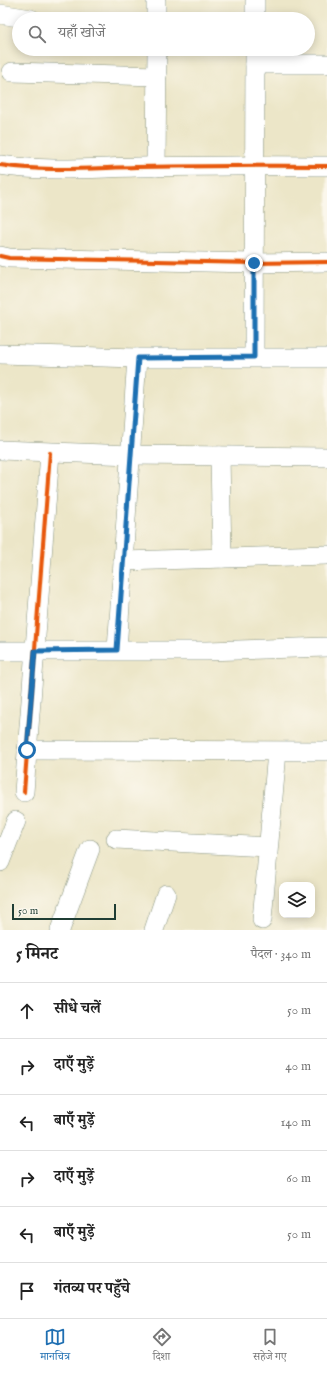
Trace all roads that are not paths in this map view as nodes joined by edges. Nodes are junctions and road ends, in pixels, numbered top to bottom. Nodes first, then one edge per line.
1 (156, 0) edge
2 (255, 0) edge
3 (156, 12) edge
4 (255, 12) edge
5 (0, 14) edge
6 (12, 16) edge
7 (157, 56) edge
8 (255, 56) edge
9 (327, 64) edge
10 (12, 72) dead end
11 (157, 76) junction
12 (0, 165) edge
13 (255, 165) junction
14 (327, 166) edge
15 (156, 167) junction
16 (0, 256) edge
17 (327, 262) edge
18 (254, 263) junction
19 (0, 354) edge
20 (254, 357) junction
21 (138, 358) junction
22 (327, 358) edge
23 (0, 450) edge
24 (50, 453) junction
25 (131, 455) junction
26 (220, 456) junction
27 (327, 458) edge
28 (327, 555) edge
29 (222, 558) junction
30 (124, 561) junction
31 (327, 647) edge
32 (117, 650) junction
33 (0, 651) edge
34 (35, 651) junction
35 (27, 750) junction
36 (327, 751) edge
37 (277, 752) junction
38 (24, 792) dead end
39 (16, 822) dead end
40 (116, 839) dead end
41 (268, 848) junction
42 (90, 849) dead end
43 (0, 862) edge
44 (166, 894) dead end
45 (262, 920) dead end
46 (60, 930) edge
47 (154, 930) edge

1 - 3 street
2 - 4 street
5 - 6 street
7 - 11 street
8 - 9 street
8 - 13 street
10 - 11 street
11 - 15 street
12 - 15 street
13 - 14 street
13 - 15 street
13 - 18 street
16 - 18 street
17 - 18 street
18 - 20 street
19 - 21 street
20 - 21 street
20 - 22 street
21 - 25 street
23 - 24 street
24 - 25 street
24 - 34 street
25 - 26 street
25 - 30 street
26 - 27 street
26 - 29 street
28 - 29 street
29 - 30 street
30 - 32 street
31 - 32 street
32 - 34 street
33 - 34 street
34 - 35 street
35 - 37 street
35 - 38 street
36 - 37 street
37 - 41 street
39 - 43 street
40 - 41 street
41 - 45 street
42 - 46 street
44 - 47 street

